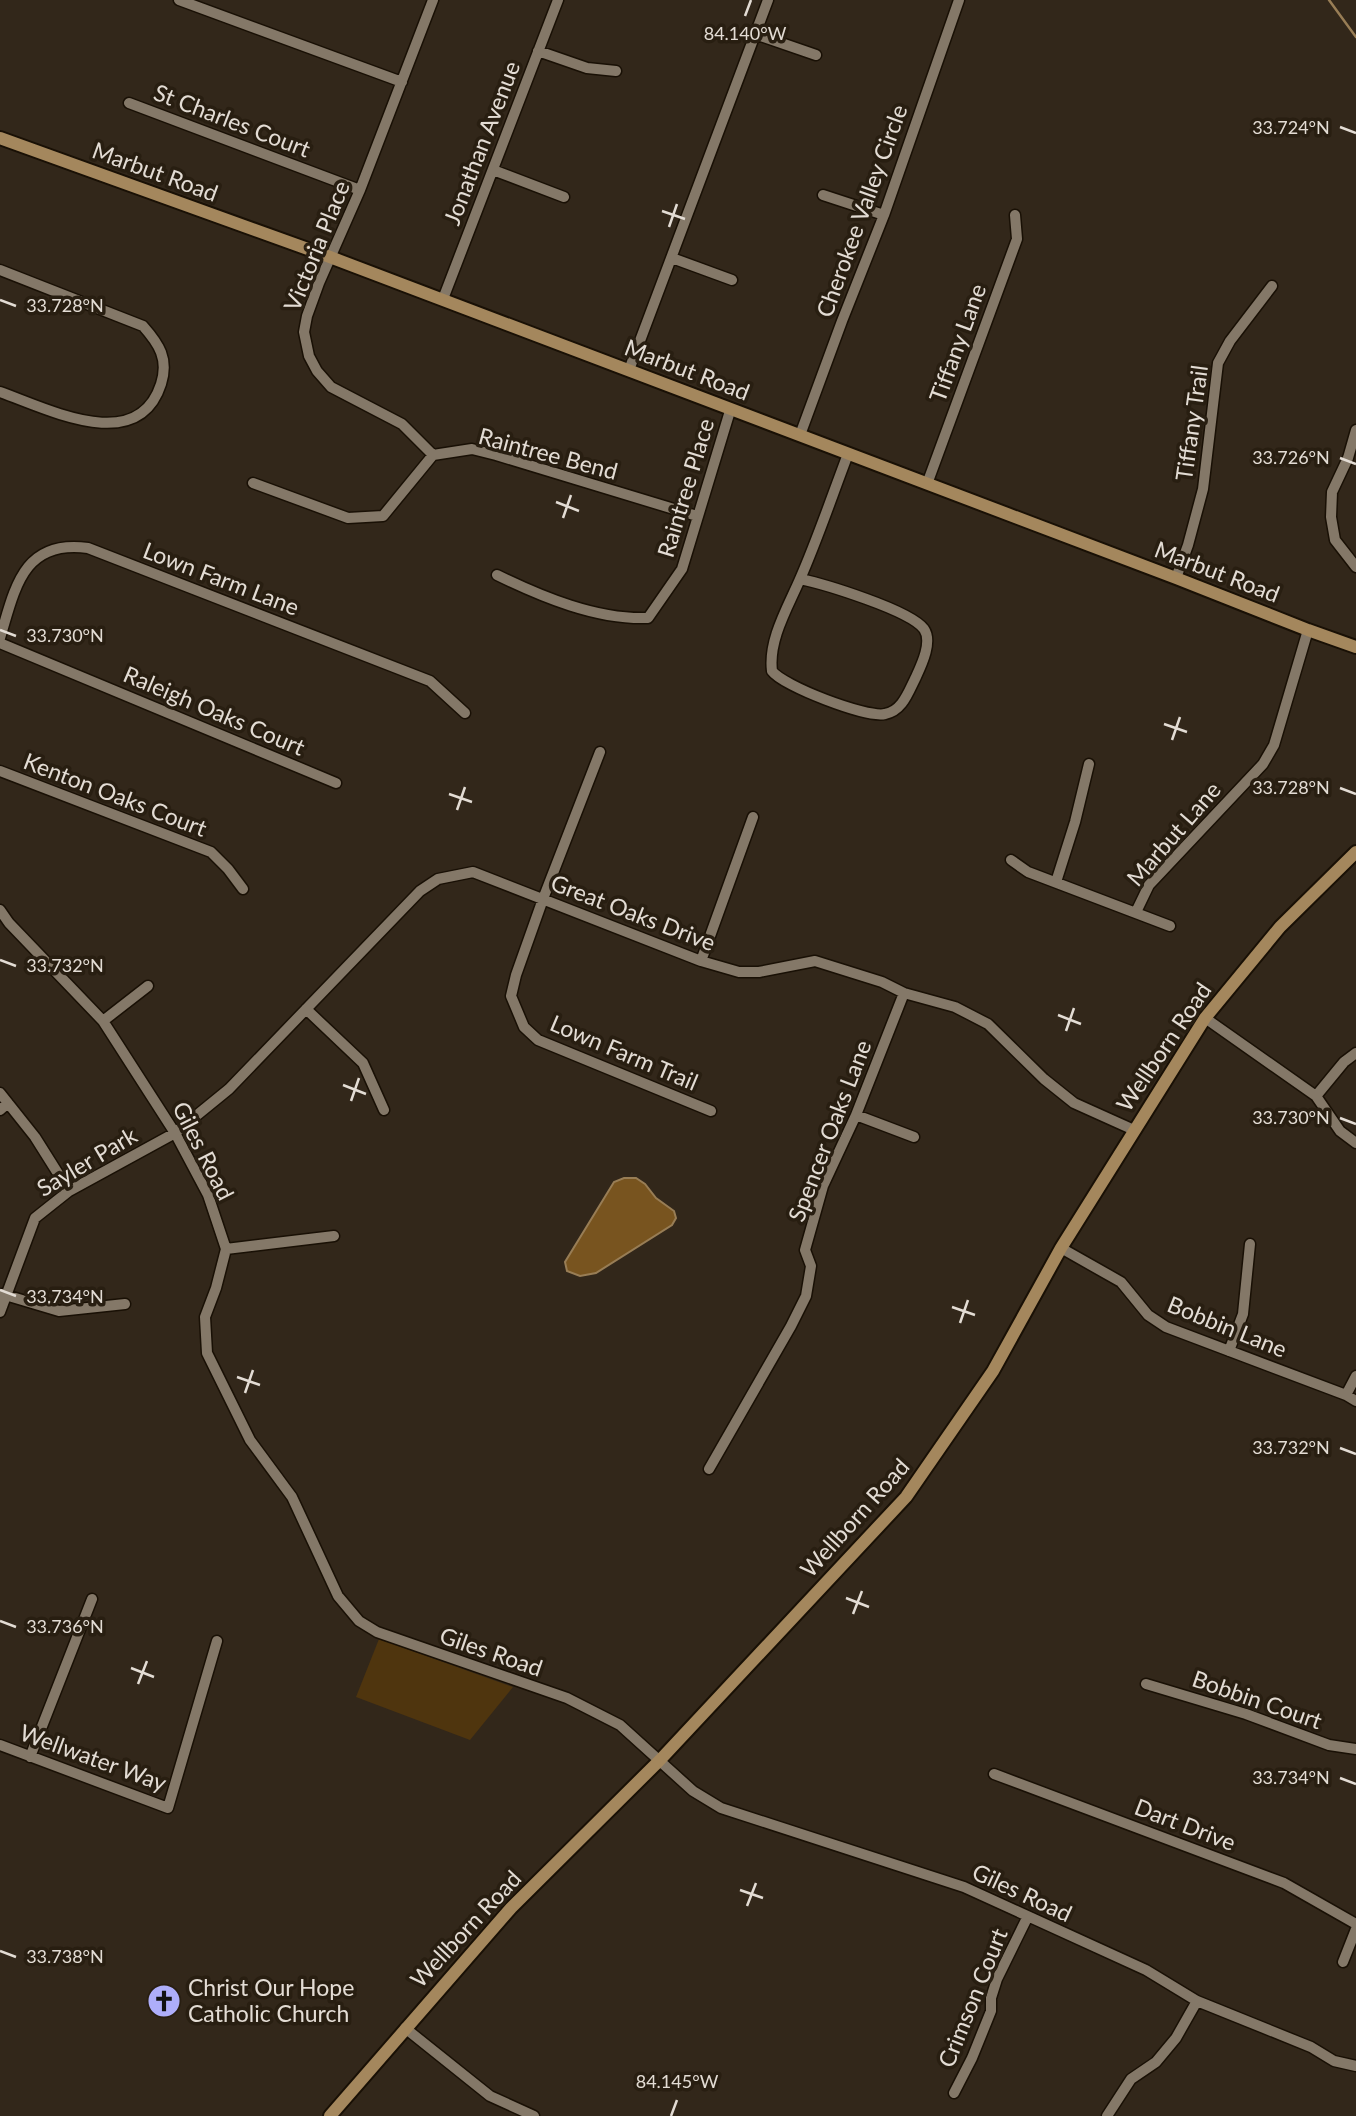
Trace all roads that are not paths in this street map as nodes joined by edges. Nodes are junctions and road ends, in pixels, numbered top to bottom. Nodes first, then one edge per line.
1 (179, 0) edge
2 (433, 0) edge
3 (558, 0) edge
4 (768, 0) edge
5 (960, 0) edge
6 (755, 34) junction
7 (538, 51) junction
8 (816, 55) dead end
9 (616, 71) dead end
10 (402, 82) junction
11 (129, 103) dead end
12 (0, 138) edge
13 (493, 170) junction
14 (360, 190) junction
15 (823, 195) dead end
16 (564, 197) dead end
17 (884, 215) junction
18 (1015, 215) dead end
19 (330, 257) junction
20 (672, 258) junction
21 (0, 270) edge
22 (732, 279) dead end
23 (1272, 286) dead end
24 (443, 299) junction
25 (629, 370) junction
26 (0, 392) edge
27 (730, 411) junction
28 (1356, 430) edge
29 (800, 435) junction
30 (848, 454) junction
31 (433, 455) junction
32 (1352, 460) edge
33 (253, 483) dead end
34 (927, 484) junction
35 (696, 516) junction
36 (1356, 567) edge
37 (497, 575) dead end
38 (1176, 578) junction
39 (800, 579) junction
40 (1308, 630) junction
41 (0, 640) edge
42 (1356, 647) edge
43 (465, 713) dead end
44 (600, 752) dead end
45 (1089, 764) dead end
46 (0, 771) edge
47 (336, 783) dead end
48 (753, 817) dead end
49 (1356, 852) edge
50 (1011, 860) dead end
51 (1056, 882) junction
52 (243, 889) dead end
53 (543, 899) junction
54 (0, 910) edge
55 (1136, 912) junction
56 (1170, 926) dead end
57 (701, 961) junction
58 (148, 985) dead end
59 (904, 993) junction
60 (306, 1009) junction
61 (1205, 1018) junction
62 (103, 1021) junction
63 (1356, 1053) edge
64 (0, 1093) edge
65 (1315, 1096) junction
66 (4, 1107) edge
67 (384, 1110) dead end
68 (711, 1111) dead end
69 (856, 1115) junction
70 (1134, 1130) junction
71 (176, 1133) junction
72 (914, 1137) dead end
73 (1356, 1143) edge
74 (69, 1191) junction
75 (334, 1236) dead end
76 (1250, 1244) dead end
77 (1061, 1248) junction
78 (226, 1249) junction
79 (3, 1295) edge
80 (125, 1304) dead end
81 (0, 1312) edge
82 (1229, 1351) junction
83 (1356, 1377) edge
84 (1346, 1395) junction
85 (1356, 1401) edge
86 (709, 1469) dead end
87 (92, 1599) dead end
88 (217, 1641) dead end
89 (1146, 1684) dead end
90 (0, 1745) edge
91 (1356, 1749) edge
92 (30, 1756) junction
93 (660, 1760) junction
94 (994, 1774) dead end
95 (1027, 1918) junction
96 (1356, 1926) edge
97 (1343, 1962) dead end
98 (1197, 2001) junction
99 (405, 2028) junction
100 (1356, 2066) edge
101 (954, 2092) dead end
102 (330, 2116) edge
103 (534, 2116) edge
104 (1107, 2116) edge

1 - 10 street
2 - 10 street, Victoria Place
3 - 7 street, Jonathan Avenue
4 - 6 street
5 - 17 street, Cherokee Valley Circle
6 - 8 street
6 - 20 street
7 - 9 street
7 - 13 street, Jonathan Avenue
10 - 14 street, Victoria Place
11 - 14 street, St Charles Court
12 - 19 street, Marbut Road
13 - 16 street
13 - 24 street, Jonathan Avenue
14 - 19 street, Victoria Place
15 - 17 street
17 - 29 street, Cherokee Valley Circle
18 - 34 street, Tiffany Lane
19 - 24 street, Marbut Road
19 - 31 street, Victoria Place
20 - 22 street
20 - 25 street
21 - 26 street
23 - 38 street, Tiffany Trail
24 - 25 street, Marbut Road
25 - 27 street, Marbut Road
27 - 29 street, Marbut Road
27 - 35 street, Raintree Place
28 - 32 street
29 - 30 street, Marbut Road
30 - 34 street, Marbut Road
30 - 39 street
31 - 33 street
31 - 35 street, Raintree Bend
32 - 36 street
34 - 38 street, Marbut Road
35 - 37 street, Raintree Place
38 - 40 street, Marbut Road
39 - 39 street
40 - 42 street, Marbut Road
40 - 55 street, Marbut Lane
41 - 43 street, Lown Farm Lane
41 - 47 street, Raleigh Oaks Court
44 - 53 street, Lown Farm Trail
45 - 51 street
46 - 52 street, Kenton Oaks Court
48 - 57 street
49 - 61 street, Wellborn Road
50 - 51 street
51 - 55 street
53 - 57 street, Great Oaks Drive
53 - 60 street, Great Oaks Drive
53 - 68 street, Lown Farm Trail
54 - 62 street, Giles Road
55 - 56 street
57 - 59 street, Great Oaks Drive
58 - 62 street
59 - 69 street, Spencer Oaks Lane
59 - 70 street, Great Oaks Drive
60 - 67 street
60 - 71 street, Great Oaks Drive
61 - 65 street
61 - 70 street, Wellborn Road
62 - 71 street, Giles Road
63 - 65 street
64 - 66 street
65 - 73 street
66 - 74 street
69 - 72 street
69 - 86 street, Spencer Oaks Lane
70 - 77 street, Wellborn Road
71 - 74 street, Sayler Park
71 - 78 street, Giles Road
74 - 79 street, Sayler Park
75 - 78 street
76 - 82 street
77 - 82 street, Bobbin Lane
77 - 93 street, Wellborn Road
78 - 93 street, Giles Road
79 - 80 street
79 - 81 street, Sayler Park
82 - 84 street, Bobbin Lane
83 - 84 street
84 - 85 street, Bobbin Lane
87 - 92 street
88 - 92 street, Wellwater Way
89 - 91 street, Bobbin Court
90 - 92 street, Wellwater Way
93 - 95 street, Giles Road
93 - 99 street, Wellborn Road
94 - 96 street, Dart Drive
95 - 98 street, Giles Road
95 - 101 street, Crimson Court
96 - 97 street
98 - 100 street, Giles Road
98 - 104 street
99 - 102 street, Wellborn Road
99 - 103 street

